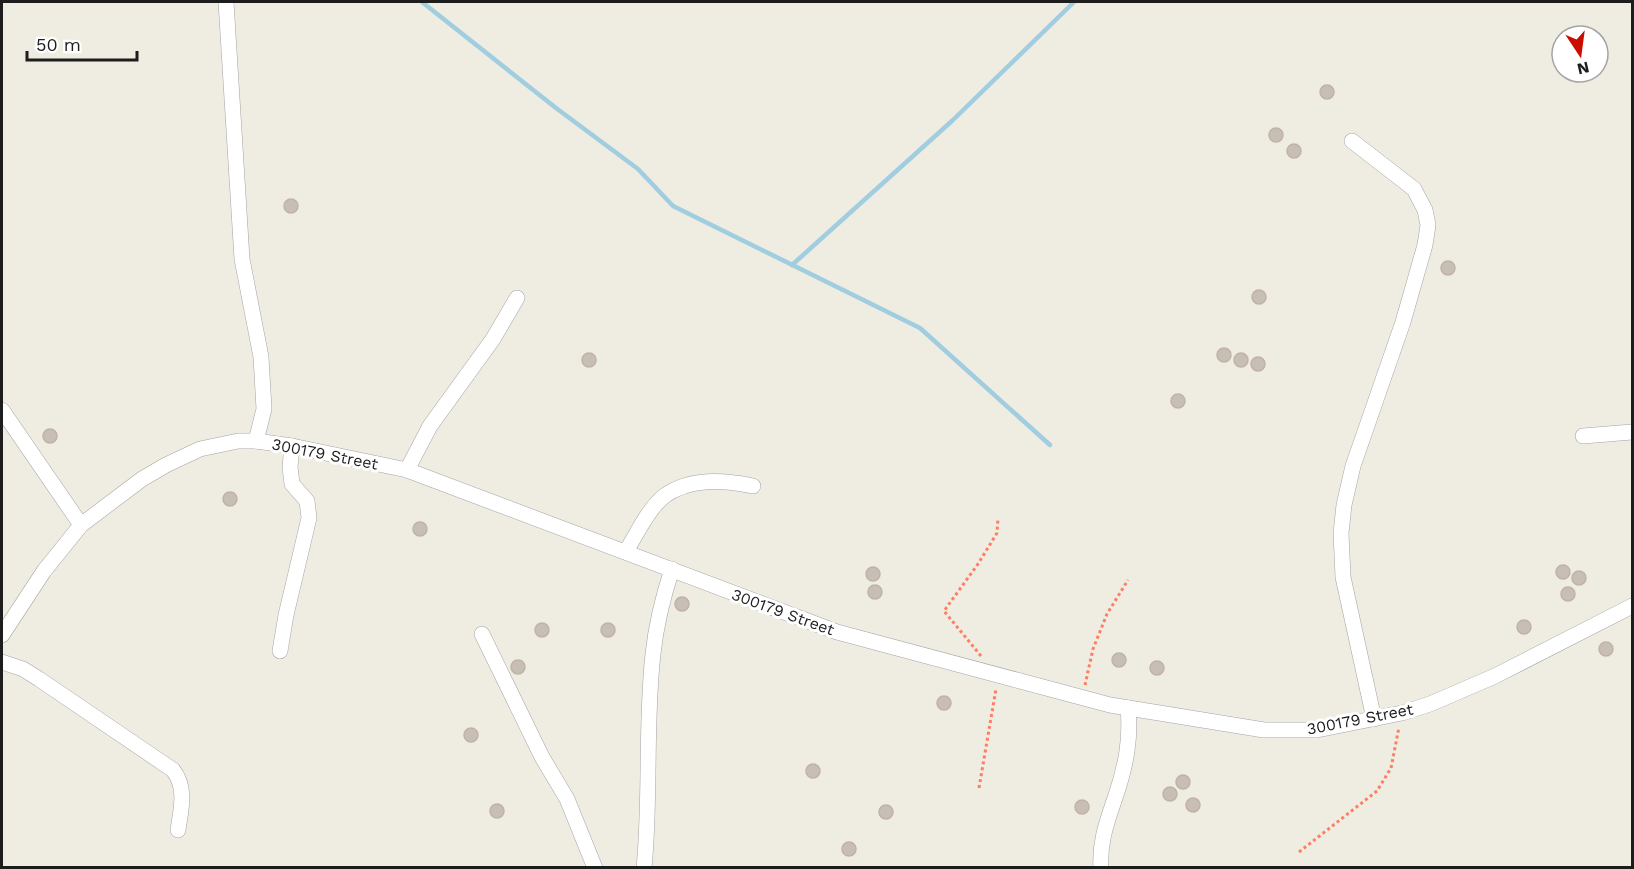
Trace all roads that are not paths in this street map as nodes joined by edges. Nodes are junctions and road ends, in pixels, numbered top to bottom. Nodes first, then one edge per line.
1 (226, 2) edge
2 (1352, 141) dead end
3 (517, 298) dead end
4 (2, 410) edge
5 (1632, 432) edge
6 (1583, 436) dead end
7 (256, 441) junction
8 (292, 446) junction
9 (407, 470) junction
10 (753, 486) dead end
11 (81, 525) junction
12 (626, 551) junction
13 (672, 569) junction
14 (1632, 606) edge
15 (482, 634) dead end
16 (2, 635) edge
17 (280, 651) dead end
18 (2, 662) edge
19 (1128, 708) junction
20 (1374, 719) junction
21 (178, 830) dead end
22 (595, 867) edge
23 (644, 867) edge
24 (1101, 867) edge

1 - 7 street
2 - 20 street
3 - 9 street
4 - 11 street
5 - 6 street
7 - 8 street, 300179 Street
7 - 11 street, 300179 Street
8 - 9 street, 300179 Street
8 - 17 street
9 - 12 street, 300179 Street
10 - 12 street
11 - 16 street, 300179 Street
12 - 13 street, 300179 Street
13 - 19 street, 300179 Street
13 - 23 street
14 - 20 street, 300179 Street
15 - 22 street
18 - 21 street
19 - 20 street, 300179 Street
19 - 24 street

